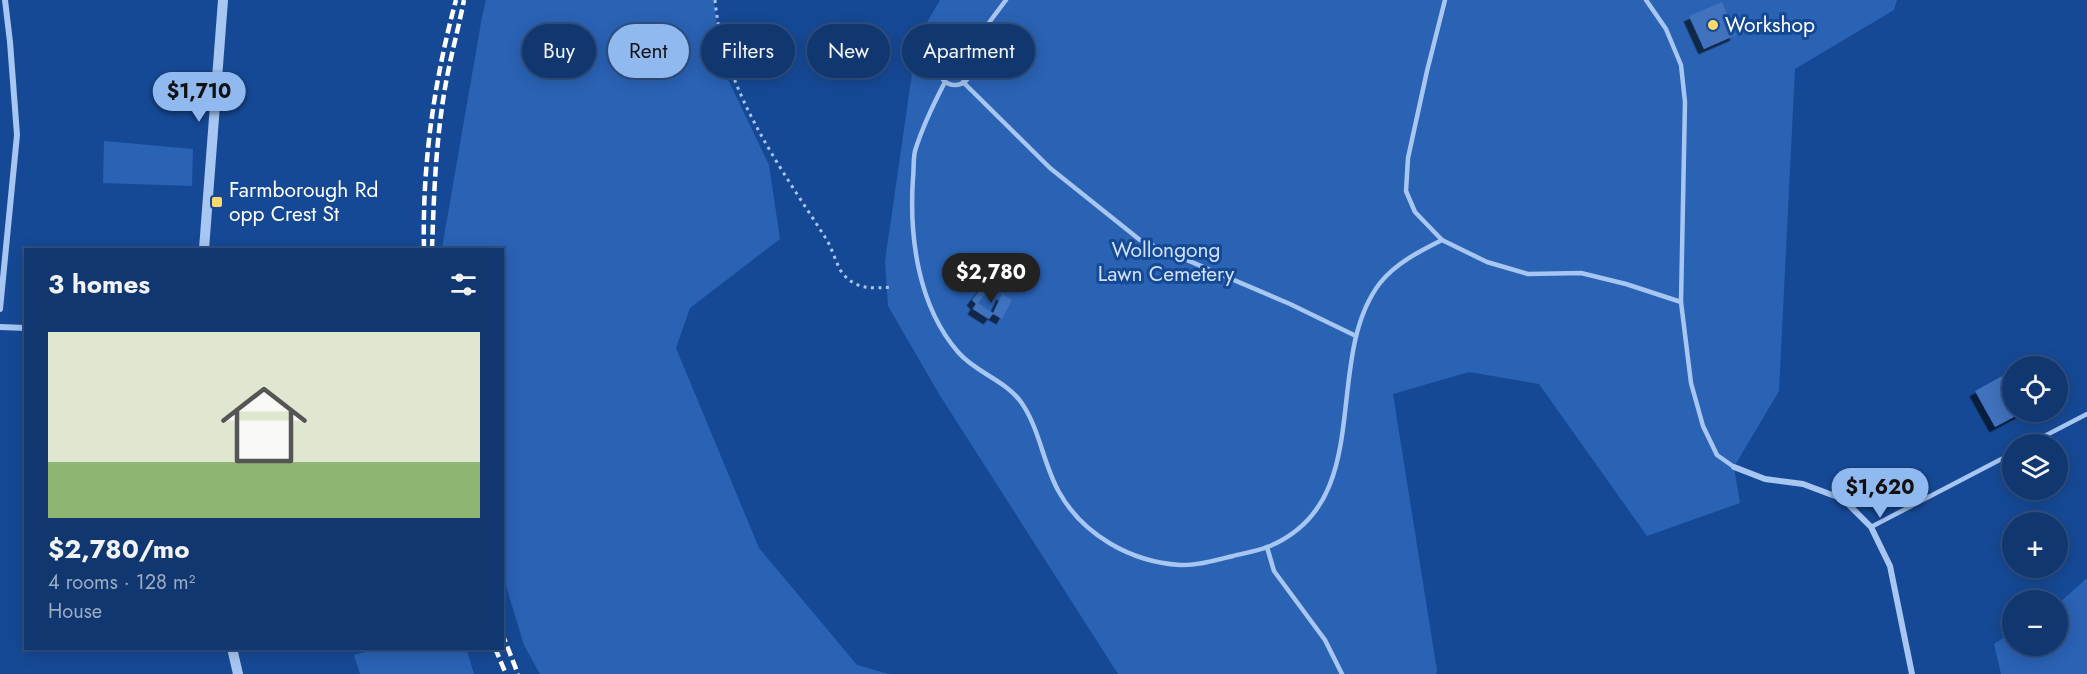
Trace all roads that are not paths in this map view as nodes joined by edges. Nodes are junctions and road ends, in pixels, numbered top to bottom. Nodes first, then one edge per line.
1 (4, 0) edge
2 (223, 0) edge
3 (1006, 0) edge
4 (1445, 0) edge
5 (1646, 0) edge
6 (988, 24) edge
7 (943, 78) edge
8 (967, 78) edge
9 (945, 82) junction
10 (963, 82) junction
11 (1442, 240) junction
12 (204, 248) edge
13 (1681, 303) junction
14 (0, 309) edge
15 (0, 327) edge
16 (24, 328) edge
17 (1356, 336) junction
18 (2087, 414) edge
19 (2048, 434) edge
20 (2002, 459) edge
21 (1734, 467) joint
22 (1871, 527) junction
23 (1268, 547) junction
24 (232, 650) edge
25 (238, 674) edge
26 (1342, 674) edge
27 (1912, 674) edge

1 - 14 street
2 - 12 street
3 - 6 lane
4 - 11 lane
5 - 13 lane
7 - 9 lane
8 - 10 lane
9 - 10 lane
9 - 23 lane
10 - 17 lane
11 - 13 lane
11 - 17 lane
13 - 21 lane
15 - 16 street
17 - 23 lane
18 - 19 lane
20 - 22 lane
21 - 22 street
22 - 27 street
23 - 26 lane
24 - 25 street

